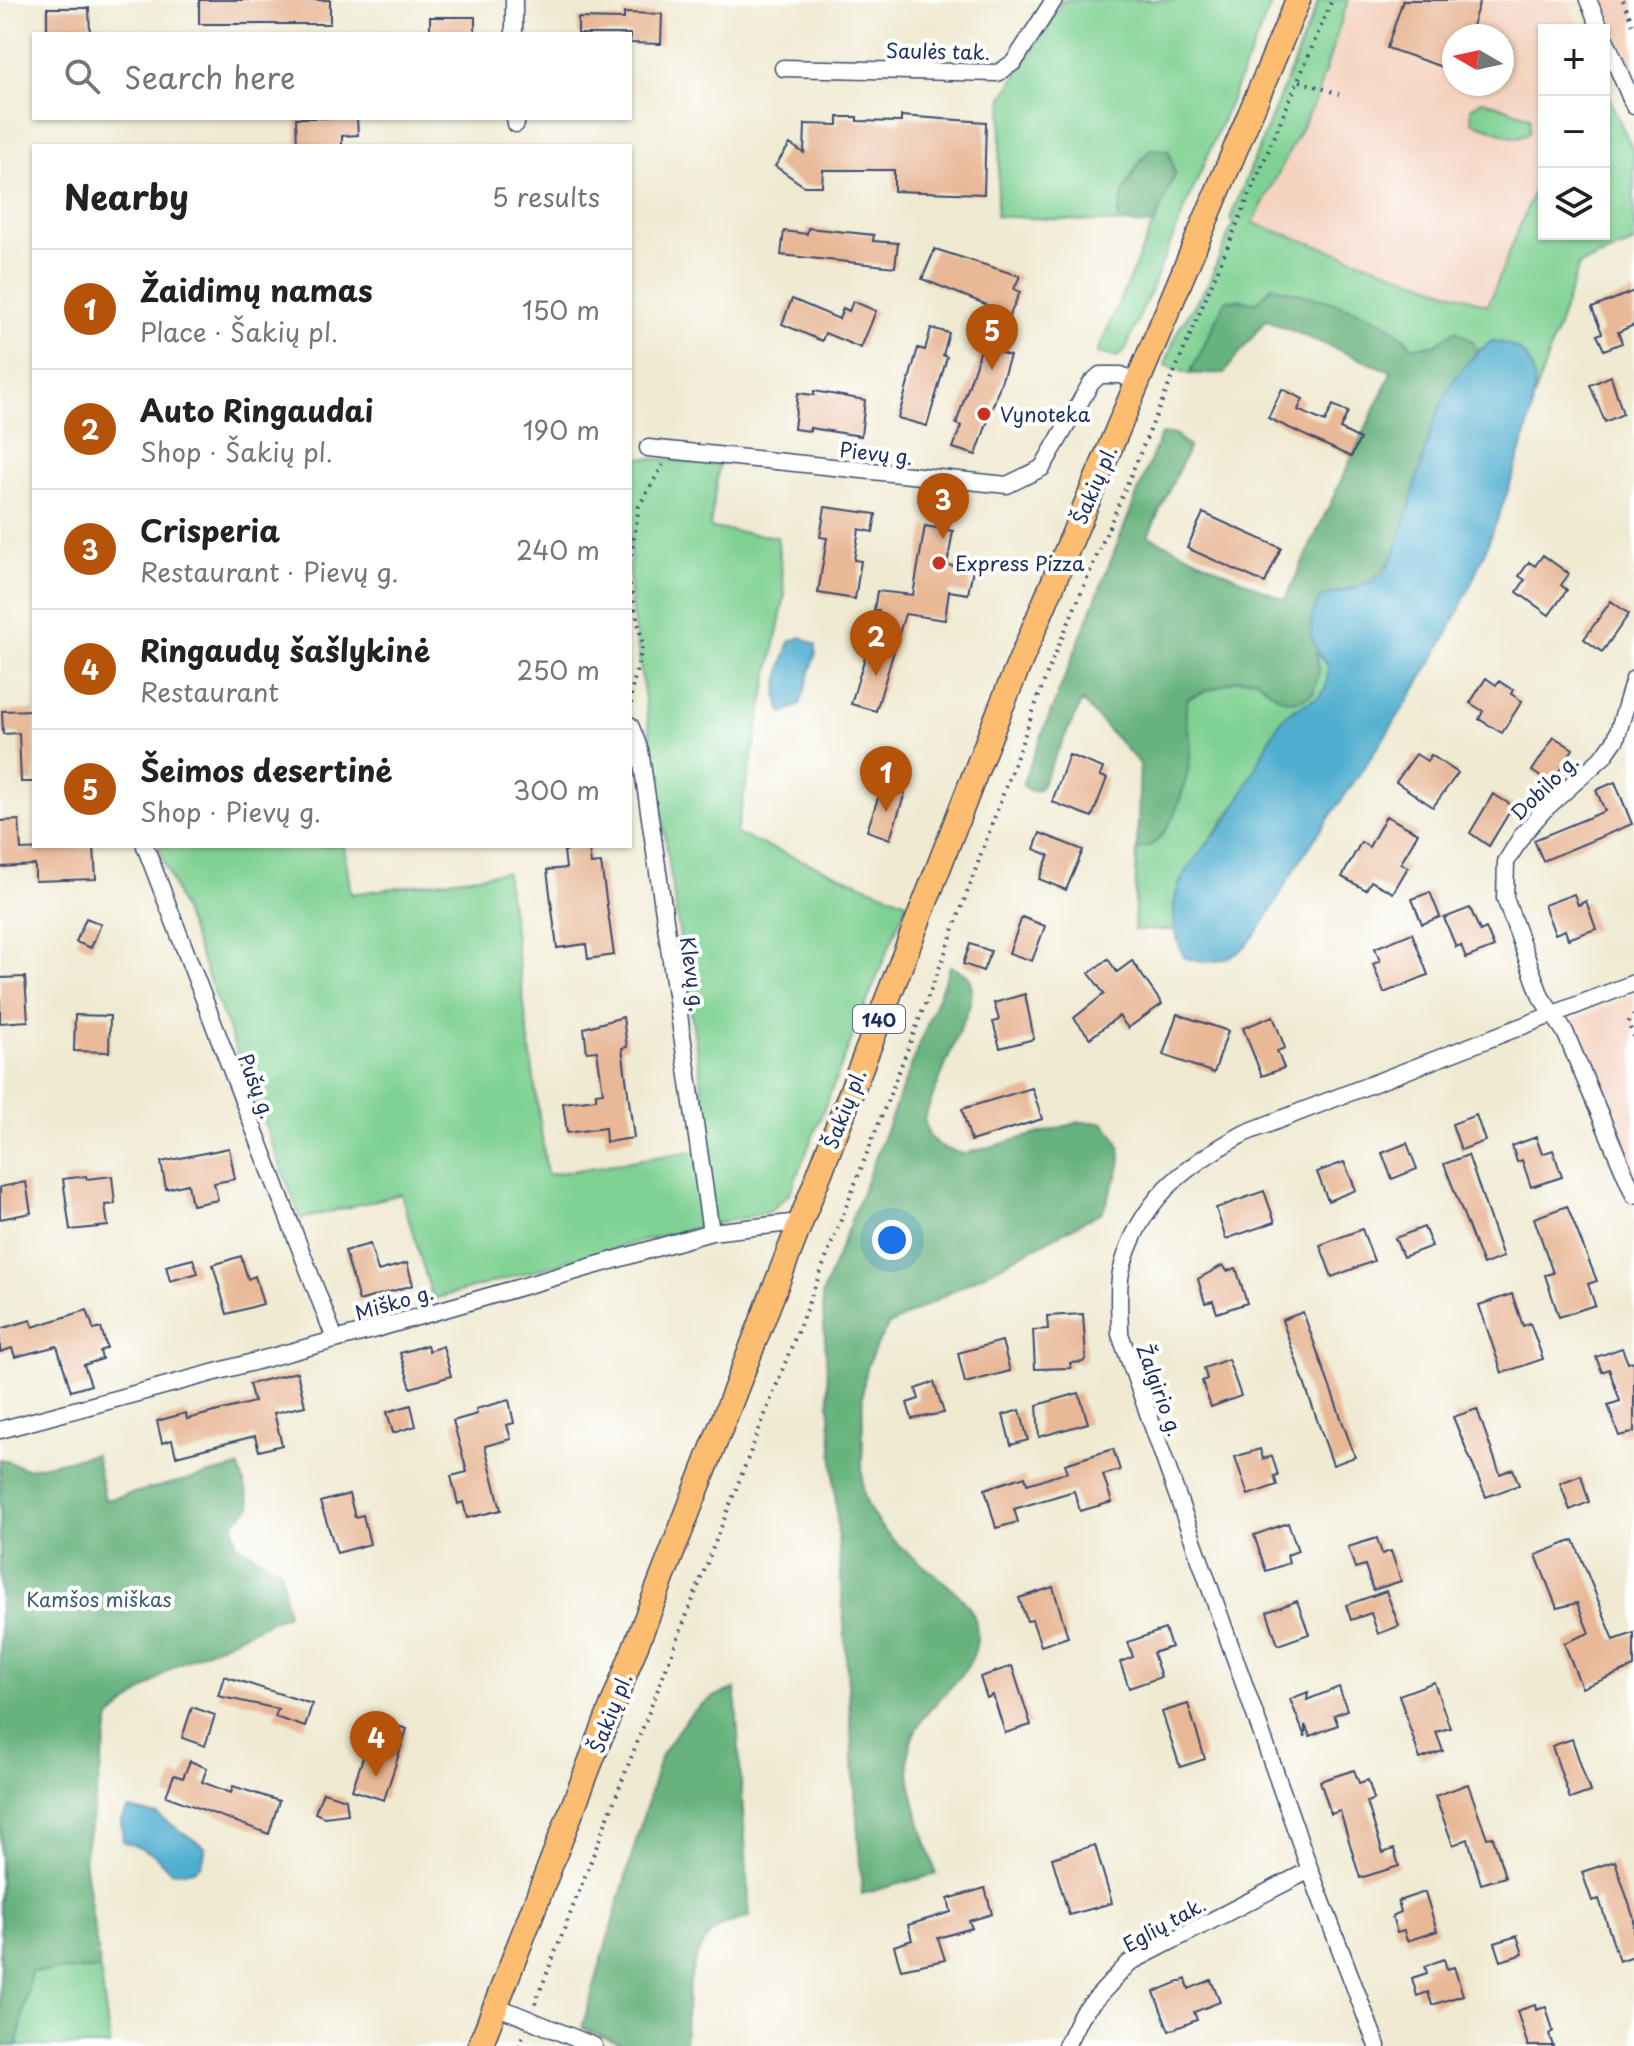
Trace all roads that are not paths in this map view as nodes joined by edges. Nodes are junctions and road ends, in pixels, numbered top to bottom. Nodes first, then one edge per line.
1 (514, 0) edge
2 (1054, 0) edge
3 (1298, 0) edge
4 (1588, 0) edge
5 (1598, 24) edge
6 (514, 32) edge
7 (1610, 50) edge
8 (783, 68) dead end
9 (1634, 106) edge
10 (1137, 382) junction
11 (648, 448) dead end
12 (1634, 679) edge
13 (632, 730) edge
14 (146, 848) edge
15 (1634, 983) edge
16 (1553, 1015) junction
17 (1634, 1195) edge
18 (800, 1222) junction
19 (711, 1232) junction
20 (335, 1339) junction
21 (0, 1430) edge
22 (1310, 1870) junction
23 (496, 2006) junction
24 (480, 2046) edge
25 (594, 2046) edge
26 (1066, 2046) edge
27 (1377, 2046) edge

1 - 6 street
2 - 8 street, Saulės tak.
3 - 10 main road, Šakių pl. / 140
4 - 5 street
7 - 9 street
10 - 11 street, Pievų g.
10 - 18 main road, Šakių pl. / 140
12 - 16 street, Dobilo g.
13 - 19 street, Klevų g.
14 - 20 street, Pušų g.
15 - 16 street, Žalgirio g.
16 - 17 street, Dobilo g.
16 - 22 street, Žalgirio g.
18 - 19 street, Miško g.
18 - 23 main road, Šakių pl. / 140
19 - 20 street, Miško g.
20 - 21 street, Miško g.
22 - 26 street, Eglių tak.
22 - 27 street, Žalgirio g.
23 - 24 main road, Šakių pl. / 140
23 - 25 street

